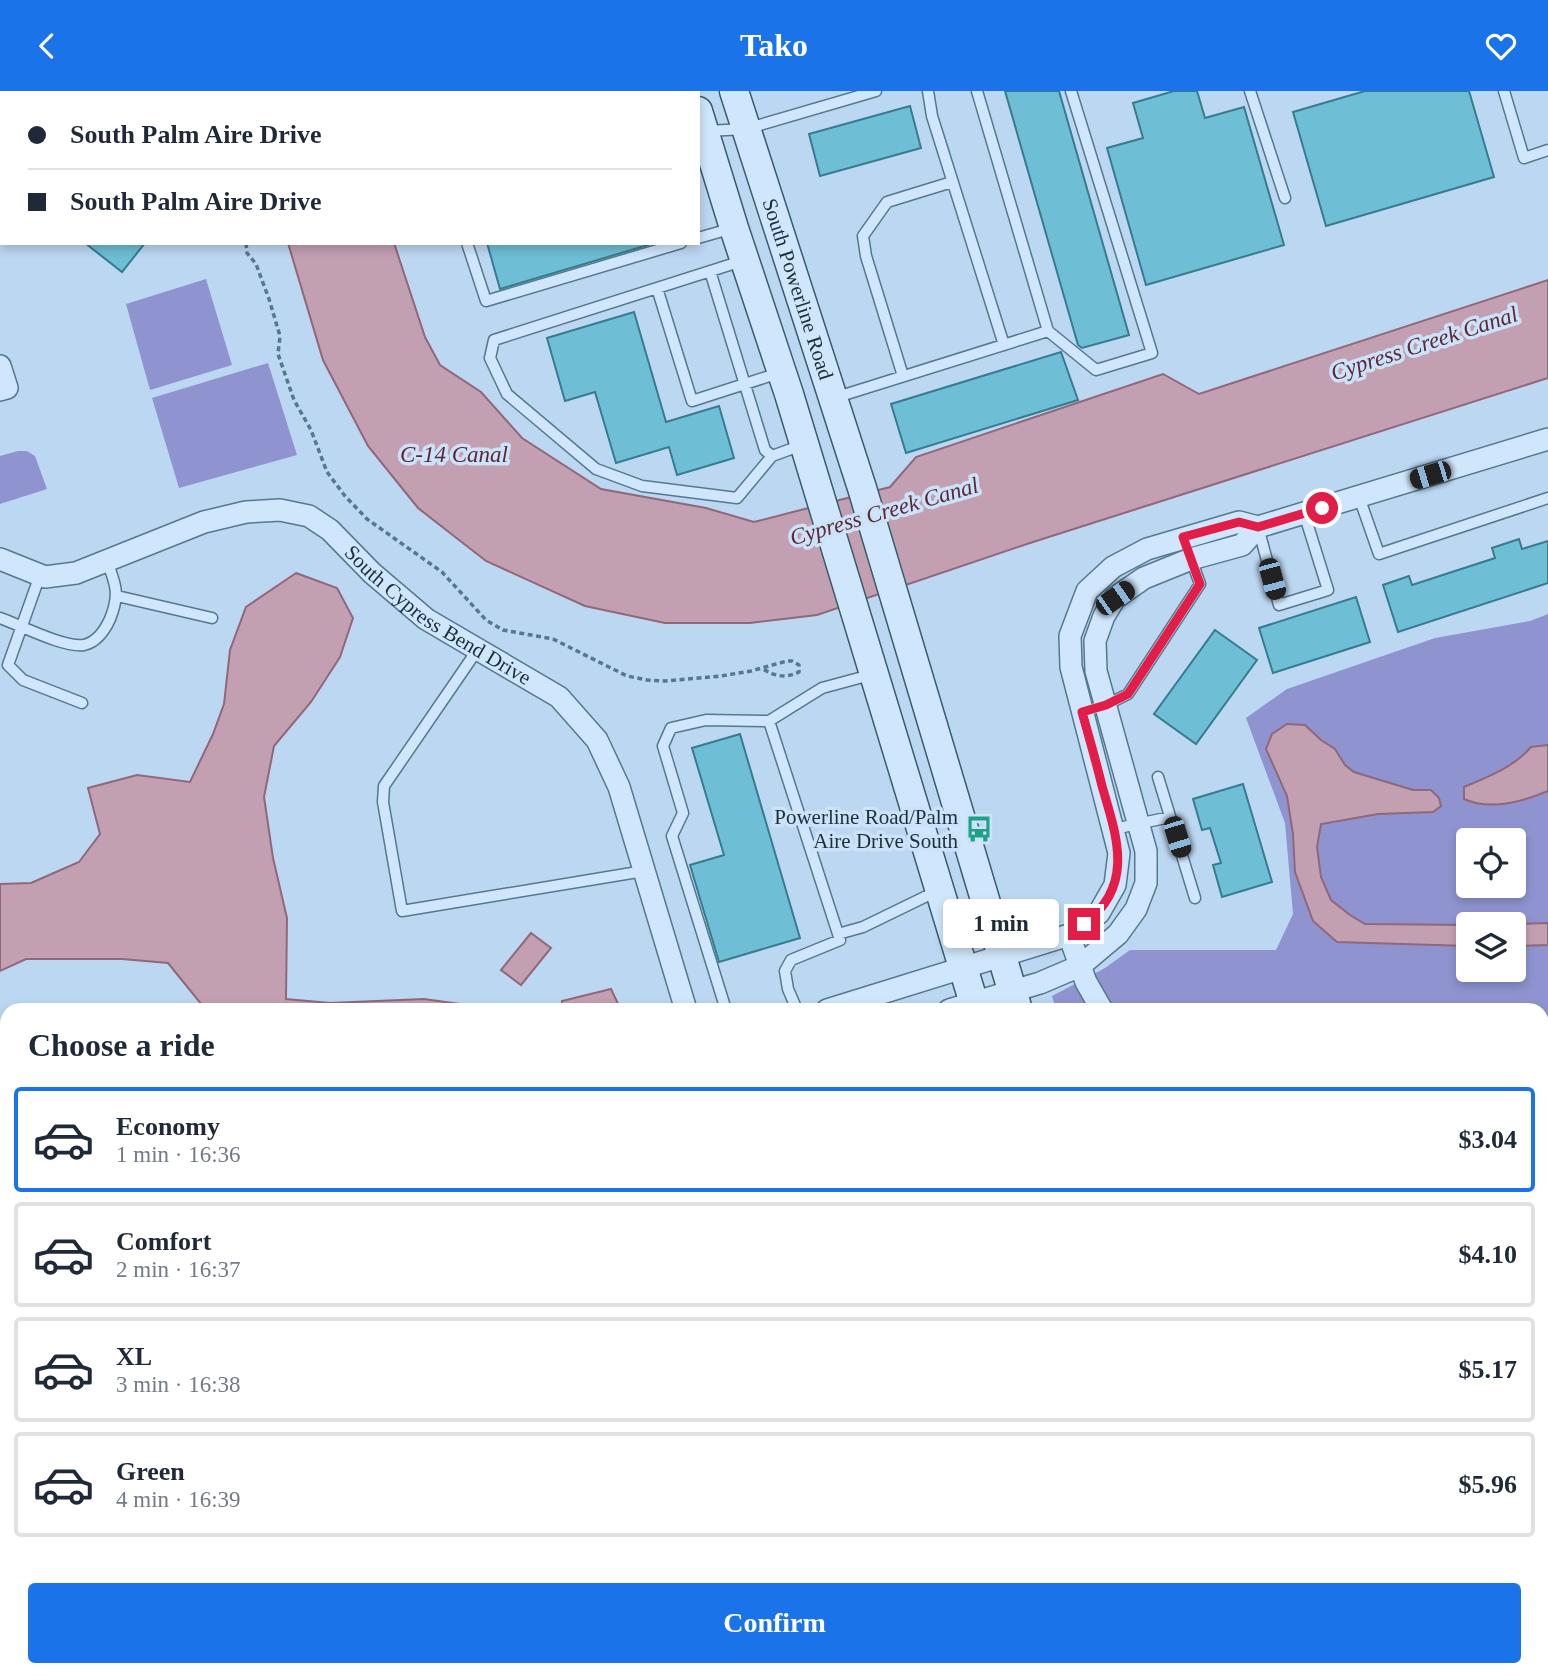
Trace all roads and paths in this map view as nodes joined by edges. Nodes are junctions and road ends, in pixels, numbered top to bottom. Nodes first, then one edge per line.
1 (734, 91) edge
2 (876, 91) edge
3 (928, 91) edge
4 (977, 91) edge
5 (1071, 91) edge
6 (1250, 91) edge
7 (1504, 91) edge
8 (700, 125) edge
9 (746, 129) junction
10 (1548, 150) edge
11 (952, 182) junction
12 (1284, 198) dead end
13 (734, 228) junction
14 (700, 237) edge
15 (246, 245) edge
16 (468, 245) edge
17 (674, 245) edge
18 (745, 260) junction
19 (710, 271) junction
20 (657, 288) junction
21 (1048, 331) junction
22 (1004, 345) junction
23 (0, 366) edge
24 (782, 372) junction
25 (904, 376) junction
26 (744, 384) junction
27 (0, 390) edge
28 (834, 398) junction
29 (1548, 439) edge
30 (804, 445) junction
31 (772, 456) junction
32 (1359, 496) junction
33 (1548, 498) edge
34 (1304, 513) junction
35 (1258, 527) junction
36 (1183, 537) junction
37 (0, 559) edge
38 (1191, 559) junction
39 (107, 561) junction
40 (40, 575) junction
41 (117, 596) junction
42 (0, 618) edge
43 (212, 618) dead end
44 (22, 626) junction
45 (478, 649) junction
46 (761, 668) junction
47 (875, 674) junction
48 (82, 703) dead end
49 (1106, 705) junction
50 (1082, 712) junction
51 (769, 721) junction
52 (1158, 777) dead end
53 (1170, 817) junction
54 (1138, 824) junction
55 (1114, 829) junction
56 (644, 871) junction
57 (940, 889) junction
58 (1195, 898) dead end
59 (838, 934) junction
60 (1069, 935) junction
61 (1003, 957) junction
62 (1080, 966) junction
63 (965, 969) junction
64 (1015, 1000) edge
65 (684, 1003) edge
66 (724, 1003) edge
67 (794, 1003) edge
68 (851, 1003) edge
69 (967, 1003) edge
70 (994, 1003) edge
71 (1098, 1003) edge

1 - 9 main road, South Powerline Road
2 - 9 lane
3 - 11 lane
4 - 21 lane
5 - 21 lane
6 - 12 lane
7 - 10 lane
8 - 9 lane
8 - 13 main road, South Powerline Road
9 - 28 main road, South Powerline Road
11 - 22 lane
11 - 25 lane
13 - 14 lane
13 - 18 main road, South Powerline Road
15 - 46 path
16 - 17 lane
18 - 19 lane
18 - 24 main road, South Powerline Road
19 - 20 lane
19 - 26 lane
20 - 26 lane
20 - 31 lane
21 - 22 lane
22 - 25 lane
23 - 27 street
24 - 26 lane
24 - 30 main road, South Powerline Road
25 - 28 lane
26 - 31 lane
28 - 61 main road, South Powerline Road
29 - 32 street
30 - 31 lane
30 - 47 main road, South Powerline Road
32 - 33 lane
32 - 34 street
34 - 35 street
34 - 35 lane
35 - 36 street
35 - 38 street
36 - 38 lane
36 - 50 street
37 - 40 street, South Cypress Bend Drive
38 - 49 lane
38 - 49 street
39 - 40 street, South Cypress Bend Drive
39 - 41 lane
39 - 45 street, South Cypress Bend Drive
40 - 44 lane
41 - 43 lane
41 - 44 lane
42 - 44 lane
44 - 48 lane
45 - 56 street, South Cypress Bend Drive
45 - 56 lane
46 - 46 path
47 - 51 lane
47 - 57 main road, South Powerline Road
49 - 50 lane
49 - 54 street
50 - 55 street
51 - 59 lane
51 - 66 lane
52 - 53 lane
53 - 54 lane
53 - 58 lane
54 - 55 lane
54 - 62 street
55 - 60 street
56 - 65 street, South Cypress Bend Drive
57 - 59 lane
57 - 63 main road, South Powerline Road
59 - 67 lane
60 - 61 street
60 - 62 street
61 - 63 street
61 - 64 main road, South Powerline Road
62 - 64 street
62 - 71 street
63 - 68 street
63 - 69 main road, South Powerline Road
64 - 70 street

